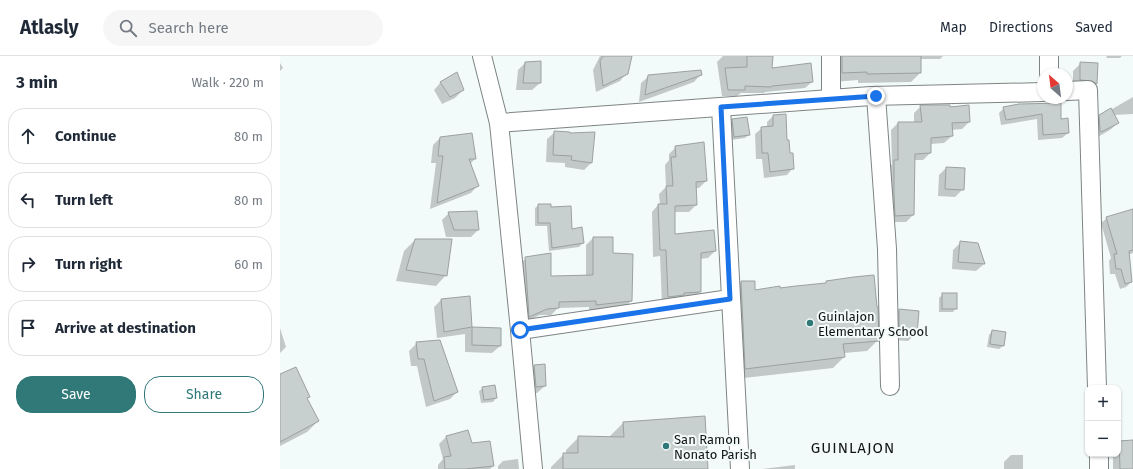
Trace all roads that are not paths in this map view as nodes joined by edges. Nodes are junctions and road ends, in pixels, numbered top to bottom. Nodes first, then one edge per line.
1 (482, 56) edge
2 (831, 56) edge
3 (1049, 56) edge
4 (1049, 68) edge
5 (1073, 91) edge
6 (1037, 92) edge
7 (876, 96) junction
8 (831, 99) junction
9 (721, 107) junction
10 (499, 123) junction
11 (730, 299) junction
12 (520, 330) junction
13 (1097, 385) edge
14 (890, 386) dead end
15 (1099, 457) edge
16 (533, 469) edge
17 (740, 469) edge
18 (1099, 469) edge

1 - 10 street
2 - 8 street
3 - 4 street
5 - 13 street
6 - 7 street
7 - 8 street
7 - 14 street
8 - 9 street
9 - 10 street
9 - 11 street
10 - 12 street
11 - 12 street
11 - 17 street
12 - 16 street
15 - 18 street

